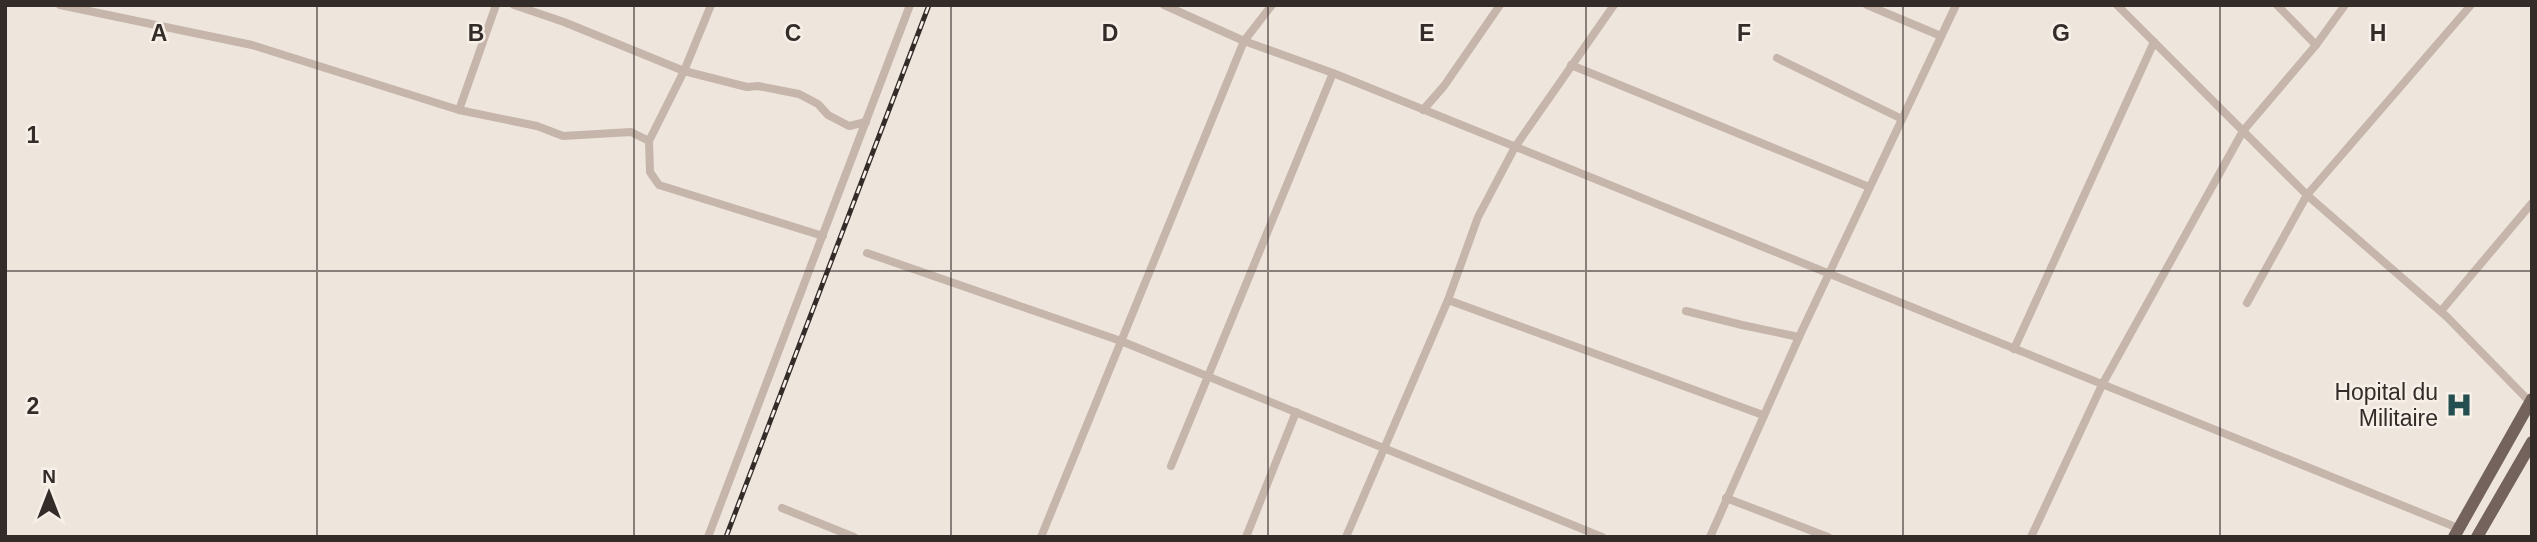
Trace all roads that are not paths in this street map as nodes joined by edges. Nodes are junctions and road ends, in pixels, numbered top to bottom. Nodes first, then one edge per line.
1 (60, 5) edge
2 (496, 5) edge
3 (514, 5) edge
4 (711, 5) edge
5 (911, 5) edge
6 (1272, 5) edge
7 (1500, 5) edge
8 (1614, 5) edge
9 (1867, 5) edge
10 (1956, 5) edge
11 (2117, 5) edge
12 (2277, 5) edge
13 (2345, 5) edge
14 (2471, 5) edge
15 (1168, 6) edge
16 (1941, 36) junction
17 (1244, 41) junction
18 (2154, 42) junction
19 (2316, 45) junction
20 (1777, 58) dead end
21 (1571, 65) junction
22 (684, 71) junction
23 (1333, 73) junction
24 (459, 110) junction
25 (1423, 110) junction
26 (1902, 119) junction
27 (866, 122) junction
28 (2243, 131) junction
29 (649, 141) junction
30 (1515, 147) junction
31 (1870, 187) junction
32 (2307, 195) junction
33 (2532, 203) edge
34 (823, 236) junction
35 (867, 253) dead end
36 (1828, 274) junction
37 (1448, 300) junction
38 (2247, 303) dead end
39 (1686, 310) dead end
40 (2441, 311) junction
41 (1798, 337) junction
42 (1121, 341) junction
43 (2014, 349) junction
44 (1208, 376) junction
45 (2102, 385) junction
46 (2531, 402) edge
47 (1296, 412) junction
48 (1763, 415) junction
49 (2532, 442) edge
50 (1383, 448) junction
51 (1171, 466) dead end
52 (1726, 498) junction
53 (782, 508) dead end
54 (2456, 533) edge
55 (708, 537) edge
56 (854, 537) edge
57 (1041, 537) edge
58 (1247, 537) edge
59 (1346, 537) edge
60 (1602, 537) edge
61 (1710, 537) edge
62 (1828, 537) edge
63 (2031, 537) edge
64 (2477, 537) edge

1 - 24 street
2 - 24 street
3 - 22 street
4 - 22 street
5 - 27 street
6 - 17 street
7 - 25 street
8 - 21 street
9 - 16 street
10 - 16 street
11 - 18 street
12 - 19 street
13 - 19 street
14 - 32 street
15 - 17 street
16 - 26 street
17 - 23 street
17 - 42 street
18 - 28 street
18 - 43 street
19 - 28 street
20 - 26 street
21 - 30 street
21 - 31 street
22 - 27 street
22 - 29 street
23 - 25 street
23 - 44 street
24 - 29 street
25 - 30 street
26 - 31 street
27 - 34 street
28 - 32 street
28 - 45 street
29 - 34 street
30 - 36 street
30 - 37 street
31 - 36 street
32 - 38 street
32 - 40 street
33 - 40 street
34 - 55 street
35 - 42 street
36 - 41 street
36 - 43 street
37 - 48 street
37 - 50 street
39 - 41 street
40 - 46 street
41 - 48 street
42 - 44 street
42 - 57 street
43 - 45 street
44 - 47 street
44 - 51 street
45 - 54 street
45 - 63 street
46 - 54 main road
47 - 50 street
47 - 58 street
48 - 52 street
49 - 64 main road
50 - 59 street
50 - 60 street
52 - 61 street
52 - 62 street
53 - 56 street

